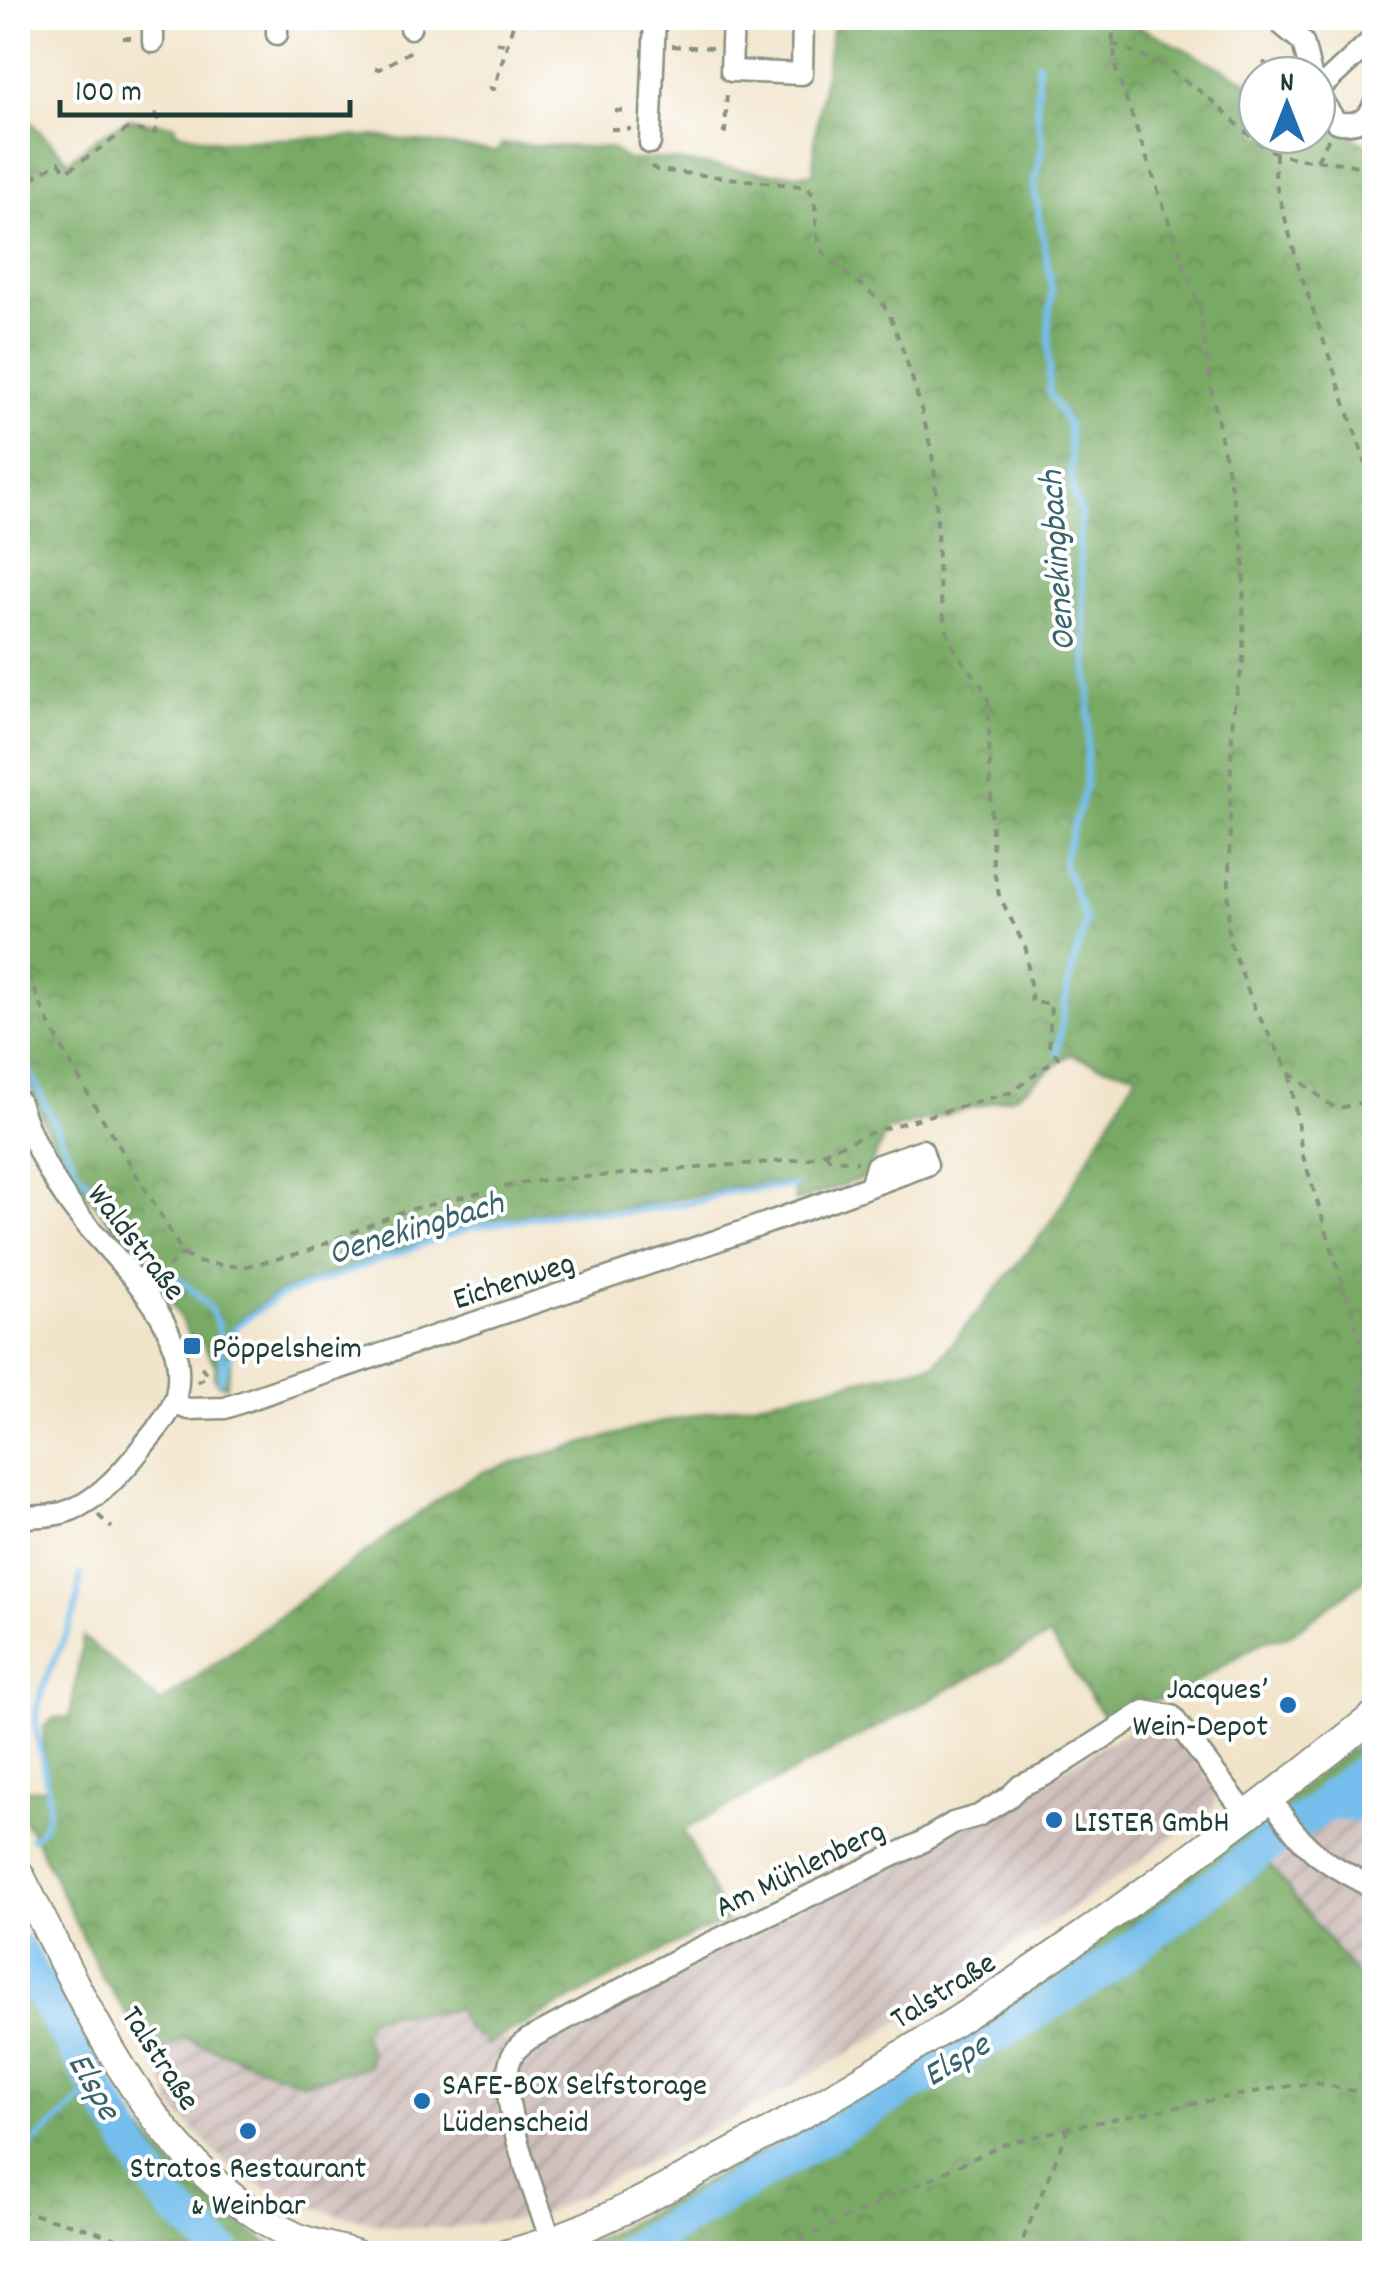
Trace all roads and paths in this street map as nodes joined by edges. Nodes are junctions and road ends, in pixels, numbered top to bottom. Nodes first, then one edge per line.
1 (153, 18) edge
2 (515, 18) edge
3 (656, 18) edge
4 (733, 18) edge
5 (803, 18) edge
6 (1111, 18) edge
7 (1284, 18) edge
8 (1374, 38) edge
9 (153, 42) dead end
10 (496, 42) dead end
11 (507, 44) junction
12 (1112, 44) junction
13 (654, 46) junction
14 (410, 51) dead end
15 (1306, 55) edge
16 (732, 60) junction
17 (375, 68) dead end
18 (1337, 73) edge
19 (488, 88) dead end
20 (1374, 104) edge
21 (154, 108) dead end
22 (1337, 122) edge
23 (1237, 124) edge
24 (722, 132) dead end
25 (652, 152) joint
26 (1276, 155) edge
27 (1289, 155) edge
28 (1374, 174) edge
29 (18, 186) edge
30 (1374, 487) edge
31 (18, 928) edge
32 (1290, 1073) junction
33 (1374, 1098) edge
34 (18, 1100) edge
35 (825, 1152) junction
36 (873, 1176) joint
37 (183, 1254) junction
38 (142, 1291) junction
39 (173, 1403) junction
40 (1374, 1483) edge
41 (18, 1518) edge
42 (1374, 1716) edge
43 (1270, 1797) junction
44 (1246, 1814) junction
45 (18, 1872) edge
46 (1374, 1888) edge
47 (1374, 2095) edge
48 (1068, 2128) junction
49 (18, 2210) edge
50 (551, 2240) junction
51 (296, 2246) edge
52 (161, 2254) edge
53 (355, 2254) edge
54 (507, 2254) edge
55 (770, 2254) edge
56 (1017, 2254) edge

1 - 9 street
2 - 11 path
3 - 13 street
4 - 16 street
5 - 16 street
6 - 12 path
7 - 15 street
8 - 18 street
10 - 11 path
11 - 19 path
12 - 23 path
12 - 32 path
13 - 16 path
13 - 25 street
14 - 17 path
16 - 24 path
20 - 22 street
21 - 29 path
25 - 35 path
26 - 30 path
27 - 28 path
31 - 37 path
32 - 33 path
32 - 40 path
34 - 38 street, Waldstraße
35 - 36 path
35 - 37 path
36 - 39 street, Eichenweg
37 - 38 path
38 - 39 street, Waldstraße
39 - 41 street
42 - 43 main road, Talstraße
43 - 44 main road, Talstraße
43 - 46 street
44 - 50 main road, Talstraße
44 - 50 street, Am Mühlenberg
45 - 51 main road, Talstraße
47 - 48 path
48 - 55 path
48 - 56 path
49 - 52 path
50 - 54 main road, Talstraße
51 - 53 main road, Talstraße

